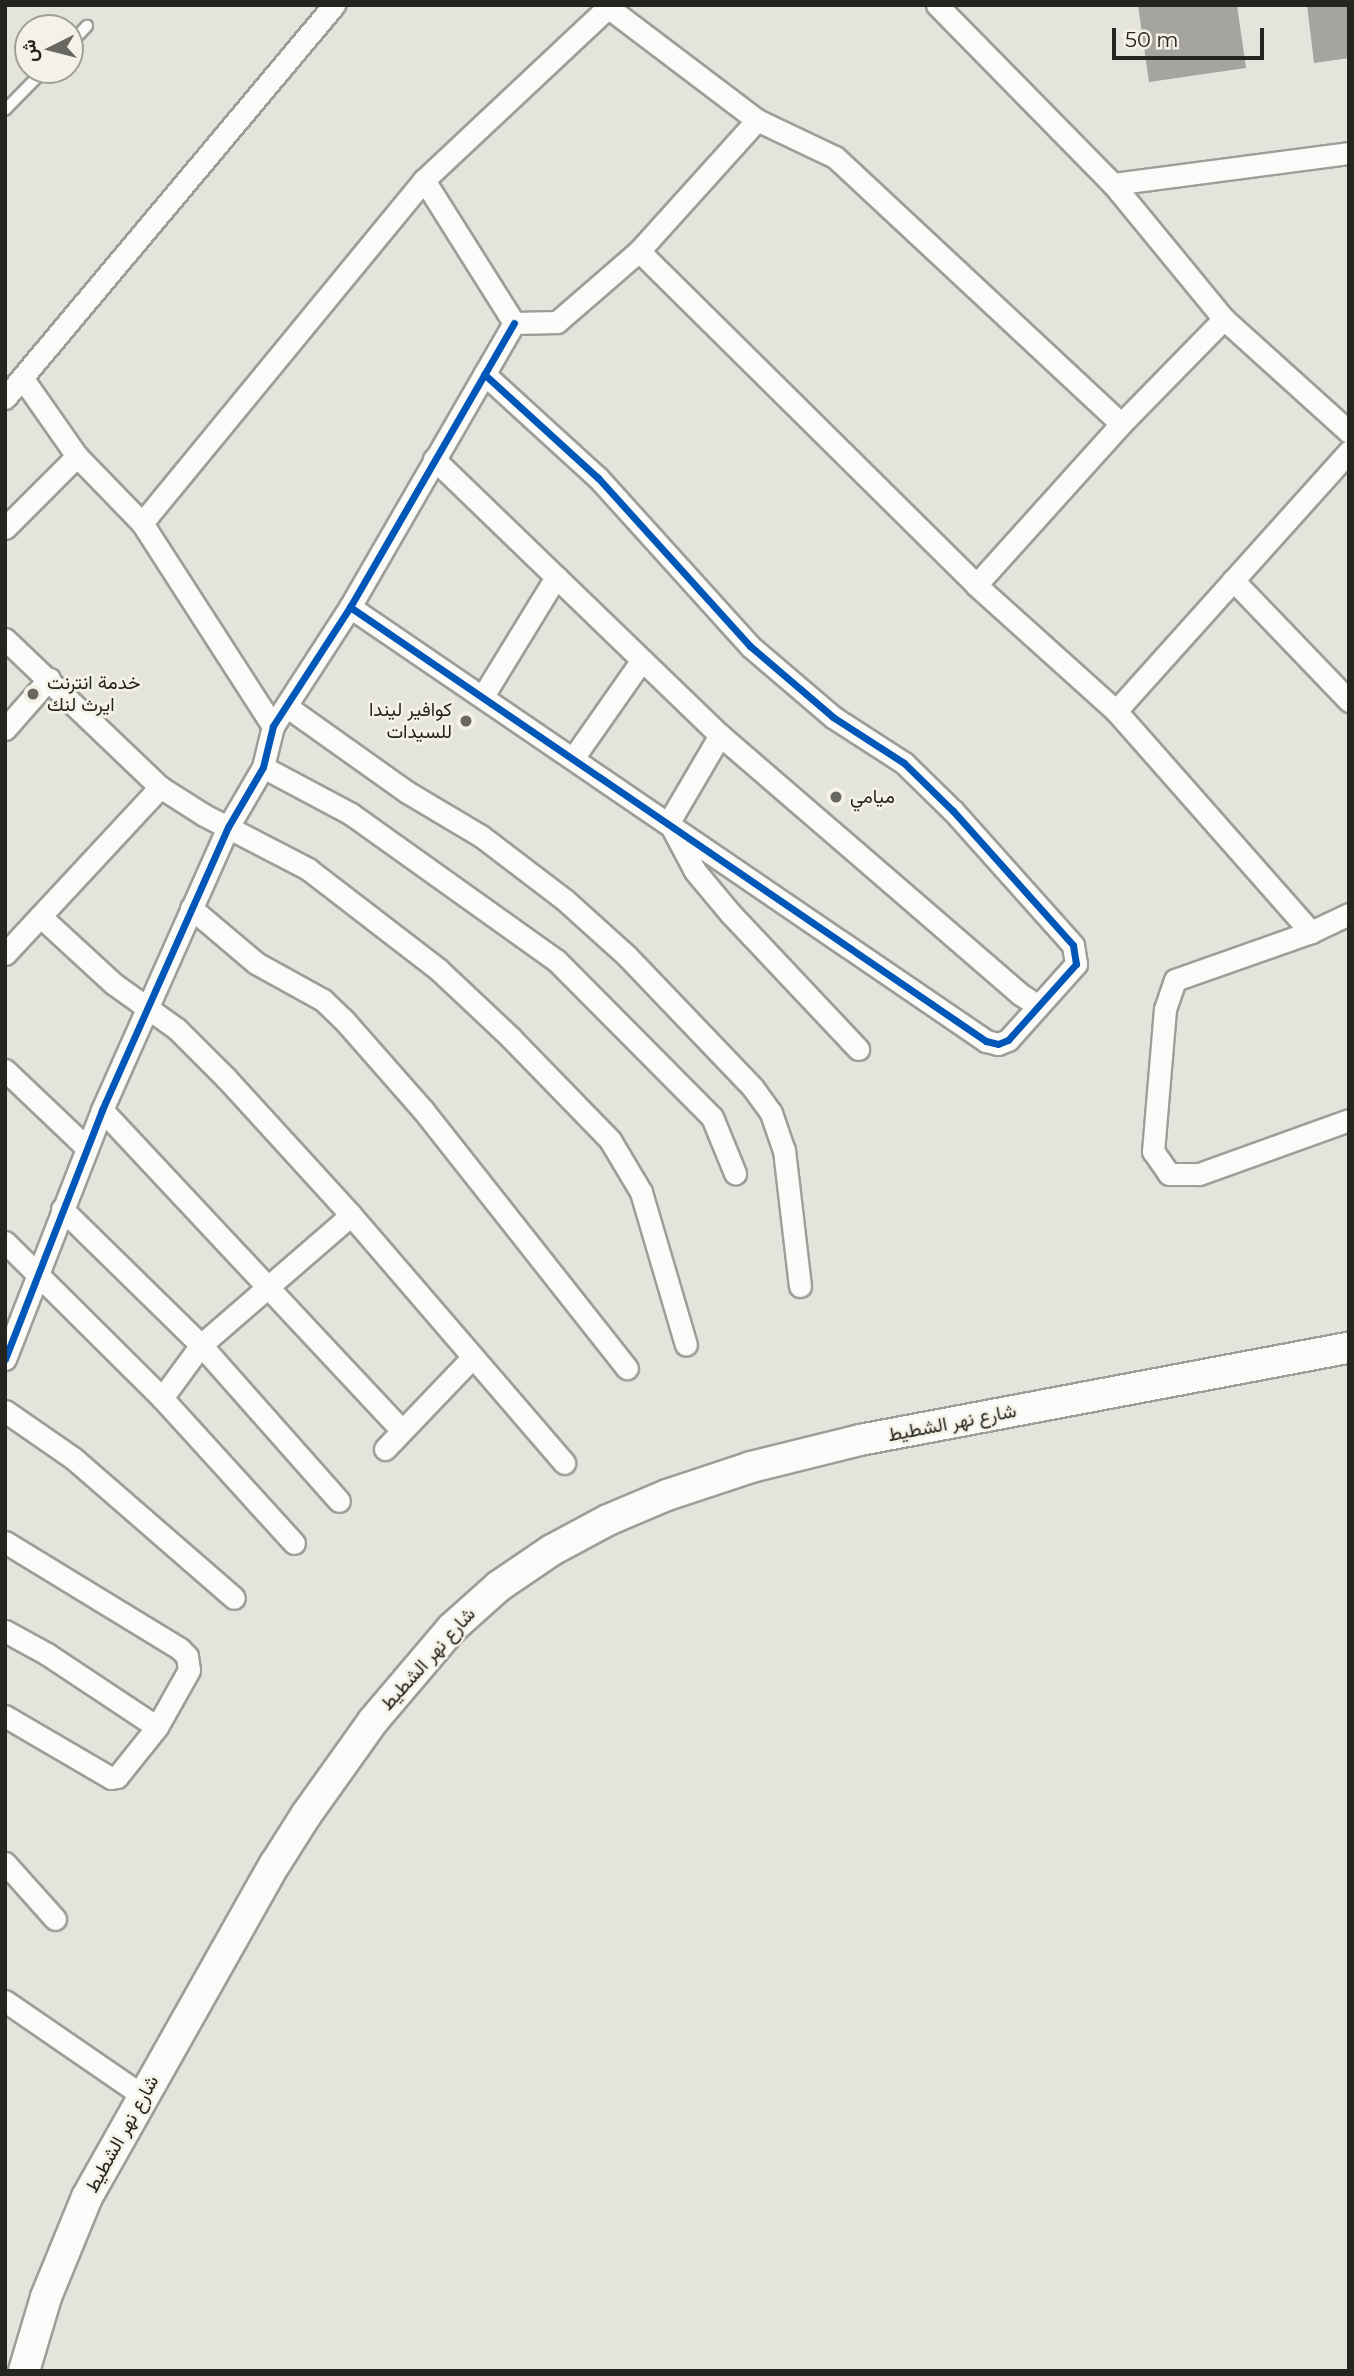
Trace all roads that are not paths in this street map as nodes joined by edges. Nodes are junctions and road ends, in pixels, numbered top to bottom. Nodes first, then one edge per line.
1 (334, 5) edge
2 (937, 5) edge
3 (606, 6) edge
4 (87, 26) dead end
5 (84, 29) edge
6 (30, 84) edge
7 (6, 107) edge
8 (757, 120) junction
9 (1349, 153) edge
10 (424, 180) junction
11 (1113, 184) junction
12 (639, 251) junction
13 (1224, 319) junction
14 (514, 323) junction
15 (484, 374) junction
16 (23, 379) junction
17 (5, 398) edge
18 (1121, 424) junction
19 (1349, 432) edge
20 (1349, 451) edge
21 (77, 456) junction
22 (434, 459) junction
23 (142, 523) junction
24 (5, 528) edge
25 (556, 577) junction
26 (1233, 580) junction
27 (976, 585) junction
28 (350, 607) junction
29 (5, 639) edge
30 (642, 660) junction
31 (49, 679) junction
32 (483, 696) junction
33 (1349, 701) edge
34 (286, 706) junction
35 (1115, 711) junction
36 (273, 726) junction
37 (5, 729) edge
38 (720, 735) junction
39 (574, 757) junction
40 (263, 767) junction
41 (160, 787) junction
42 (669, 821) junction
43 (228, 827) junction
44 (191, 908) junction
45 (1349, 914) edge
46 (40, 916) junction
47 (1311, 932) junction
48 (5, 954) edge
49 (1037, 1005) junction
50 (146, 1006) junction
51 (858, 1049) dead end
52 (5, 1070) edge
53 (102, 1110) junction
54 (1349, 1120) edge
55 (87, 1148) junction
56 (734, 1173) dead end
57 (62, 1209) junction
58 (351, 1215) junction
59 (5, 1242) edge
60 (39, 1274) junction
61 (800, 1286) dead end
62 (265, 1287) junction
63 (201, 1345) junction
64 (686, 1345) dead end
65 (1349, 1348) edge
66 (473, 1357) junction
67 (5, 1359) edge
68 (627, 1368) dead end
69 (162, 1398) junction
70 (5, 1411) edge
71 (402, 1431) junction
72 (385, 1449) dead end
73 (564, 1462) dead end
74 (338, 1501) dead end
75 (5, 1542) edge
76 (294, 1543) dead end
77 (234, 1598) dead end
78 (5, 1631) edge
79 (5, 1716) edge
80 (157, 1727) junction
81 (5, 1863) edge
82 (55, 1919) dead end
83 (5, 2001) edge
84 (142, 2096) junction
85 (24, 2371) edge

1 - 16 street
2 - 11 street
3 - 8 street
3 - 10 street
4 - 5 lane
6 - 7 lane
8 - 12 street
8 - 18 street
9 - 11 street
10 - 14 street
10 - 23 street
11 - 13 street
12 - 14 street
12 - 27 street
13 - 18 street
13 - 19 street
14 - 15 street
15 - 22 street
15 - 49 street
16 - 17 street
16 - 21 street
18 - 27 street
20 - 26 street
21 - 23 street
21 - 24 street
22 - 25 street
22 - 28 street
23 - 36 street
25 - 30 street
25 - 32 street
26 - 33 street
26 - 35 street
27 - 35 street
28 - 32 street
28 - 34 street
29 - 31 street
30 - 38 street
30 - 39 street
31 - 37 street
31 - 41 street
32 - 39 street
34 - 36 street
34 - 61 street
35 - 47 street
36 - 40 street
38 - 42 street
38 - 49 street
39 - 42 street
40 - 43 street
40 - 56 street
41 - 43 street
41 - 46 street
42 - 49 street
42 - 51 street
43 - 44 street
43 - 64 street
44 - 50 street
44 - 68 street
45 - 47 street
46 - 48 street
46 - 50 street
47 - 54 street
50 - 53 street
50 - 58 street
52 - 55 street
53 - 55 street
53 - 62 street
55 - 57 street
57 - 60 street
57 - 63 street
58 - 62 street
58 - 66 street
59 - 60 street
60 - 67 street
60 - 69 street
62 - 63 street
62 - 71 street
63 - 69 street
63 - 74 street
65 - 84 main road, شارع نهر الشطيط
66 - 71 street
66 - 73 street
69 - 76 street
70 - 77 street
71 - 72 street
75 - 80 street
78 - 80 street
79 - 80 street
81 - 82 street
83 - 84 street
84 - 85 main road, شارع نهر الشطيط

